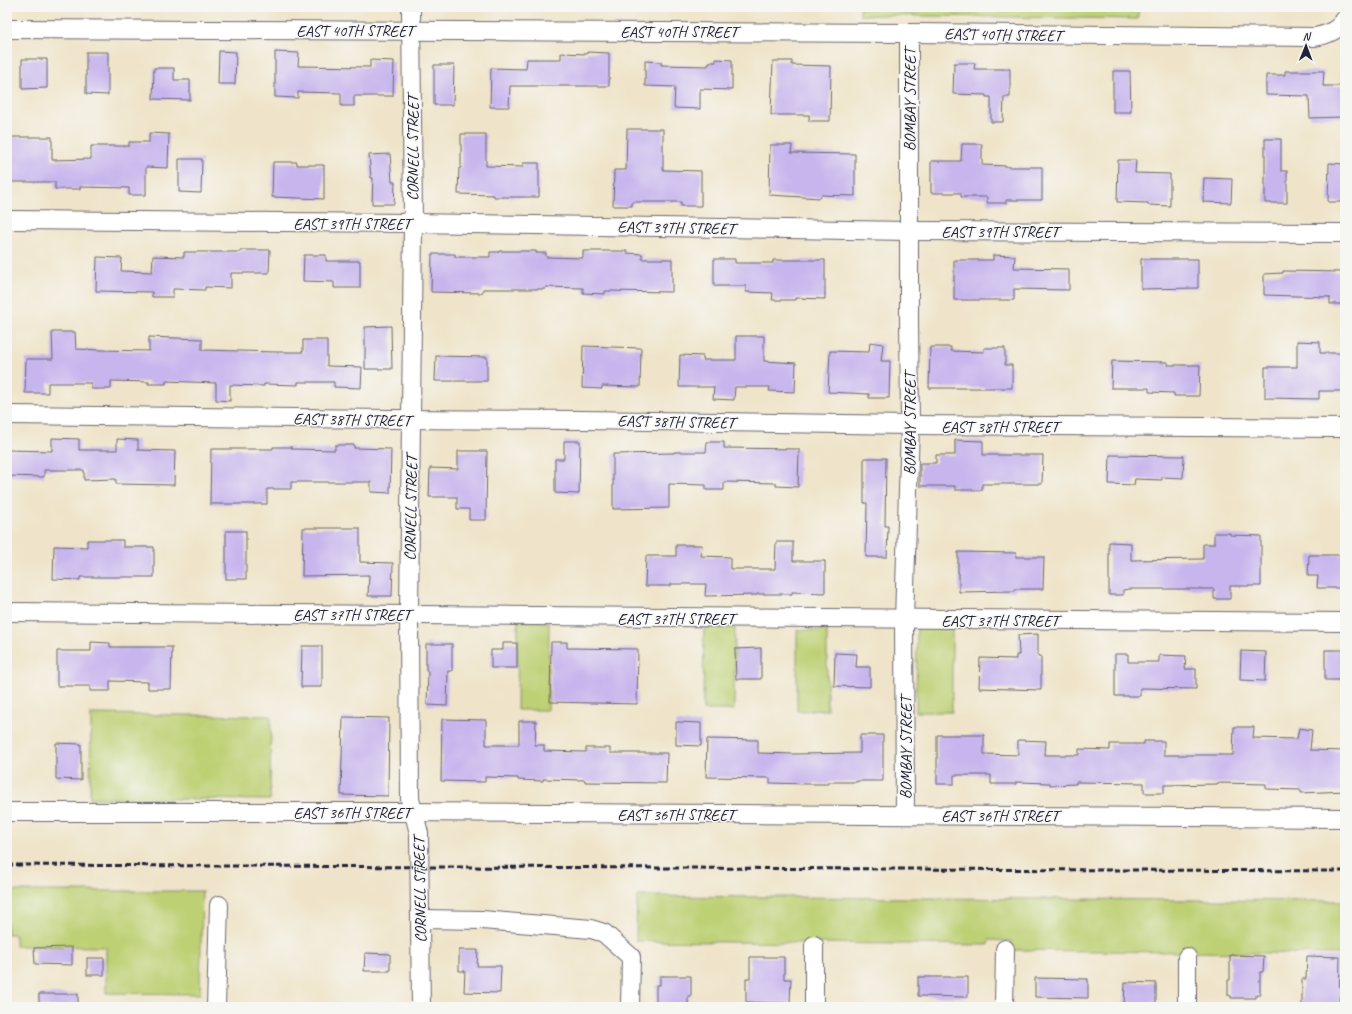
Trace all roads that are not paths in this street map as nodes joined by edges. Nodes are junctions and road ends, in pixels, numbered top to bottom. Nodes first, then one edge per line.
1 (411, 7) edge
2 (1345, 19) edge
3 (7, 29) edge
4 (412, 30) junction
5 (909, 33) junction
6 (7, 220) edge
7 (413, 223) junction
8 (909, 231) junction
9 (1345, 232) edge
10 (7, 415) edge
11 (411, 419) junction
12 (910, 426) junction
13 (1345, 428) edge
14 (7, 612) edge
15 (408, 615) junction
16 (904, 620) junction
17 (1345, 622) edge
18 (7, 812) edge
19 (414, 813) junction
20 (905, 815) junction
21 (1345, 818) edge
22 (219, 905) dead end
23 (420, 919) junction
24 (814, 945) dead end
25 (1005, 949) dead end
26 (1187, 957) dead end
27 (216, 1007) edge
28 (421, 1007) edge
29 (630, 1007) edge
30 (814, 1007) edge
31 (1004, 1007) edge
32 (1187, 1007) edge

1 - 4 street, CORNELL STREET
2 - 5 street, EAST 40TH STREET
3 - 4 street, EAST 40TH STREET
4 - 5 street, EAST 40TH STREET
4 - 7 street, CORNELL STREET
5 - 8 street, BOMBAY STREET
6 - 7 street, EAST 39TH STREET
7 - 8 street, EAST 39TH STREET
7 - 11 street, CORNELL STREET
8 - 9 street, EAST 39TH STREET
8 - 12 street, BOMBAY STREET
10 - 11 street, EAST 38TH STREET
11 - 12 street, EAST 38TH STREET
11 - 15 street, CORNELL STREET
12 - 13 street, EAST 38TH STREET
12 - 16 street, BOMBAY STREET
14 - 15 street, EAST 37TH STREET
15 - 16 street, EAST 37TH STREET
15 - 19 street, CORNELL STREET
16 - 17 street, EAST 37TH STREET
16 - 20 street, BOMBAY STREET
18 - 19 street, EAST 36TH STREET
19 - 20 street, EAST 36TH STREET
19 - 23 street, CORNELL STREET
20 - 21 street, EAST 36TH STREET
22 - 27 street
23 - 28 street, CORNELL STREET
23 - 29 street
24 - 30 street
25 - 31 street
26 - 32 street

